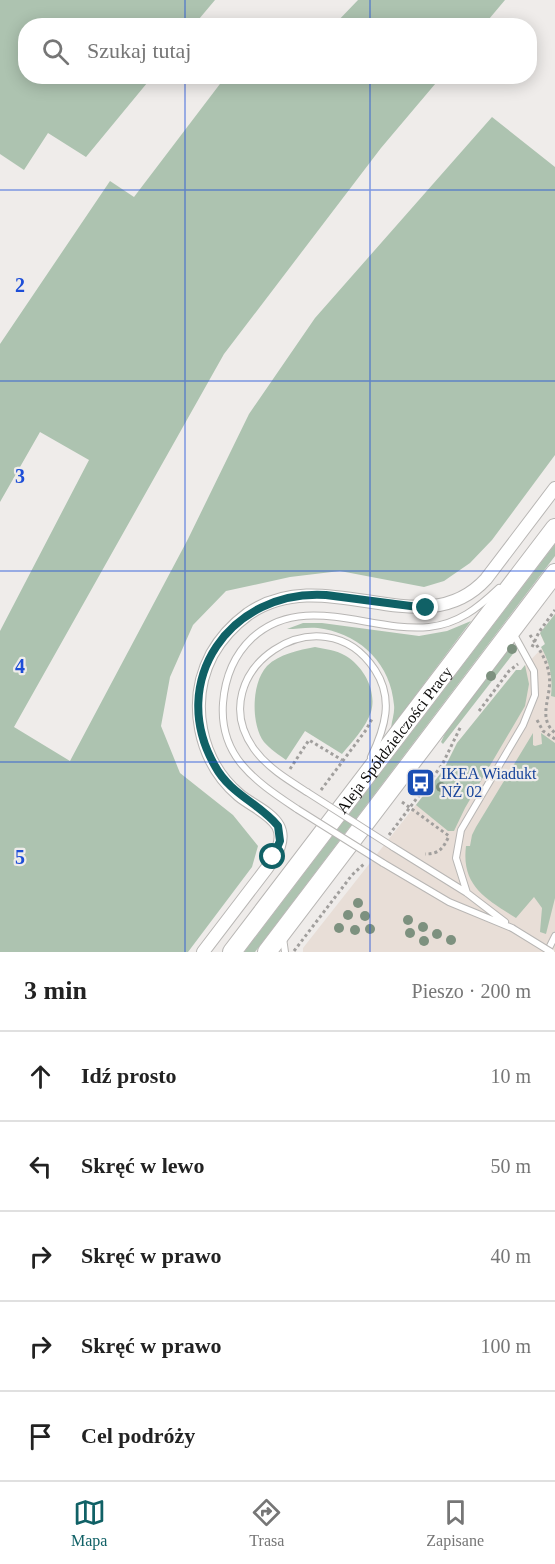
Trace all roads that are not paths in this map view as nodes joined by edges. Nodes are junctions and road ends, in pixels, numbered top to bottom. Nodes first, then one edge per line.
1 (555, 488) edge
2 (555, 528) edge
3 (535, 555) junction
4 (555, 573) edge
5 (512, 630) junction
6 (352, 795) junction
7 (467, 893) junction
8 (512, 928) junction
9 (282, 932) junction
10 (555, 936) edge
11 (203, 952) edge
12 (232, 952) edge
13 (267, 952) edge
14 (285, 952) edge
15 (549, 952) edge

1 - 11 street
2 - 3 main road, Aleja Spółdzielczości Pracy
3 - 6 main road, Aleja Spółdzielczości Pracy
3 - 8 lane, bridge
4 - 5 main road, Aleja Spółdzielczości Pracy
5 - 7 lane
5 - 9 main road, Aleja Spółdzielczości Pracy
6 - 7 lane, bridge
6 - 12 main road, Aleja Spółdzielczości Pracy
7 - 8 lane
8 - 15 lane, bridge
9 - 13 main road, Aleja Spółdzielczości Pracy
9 - 14 lane
10 - 15 lane

